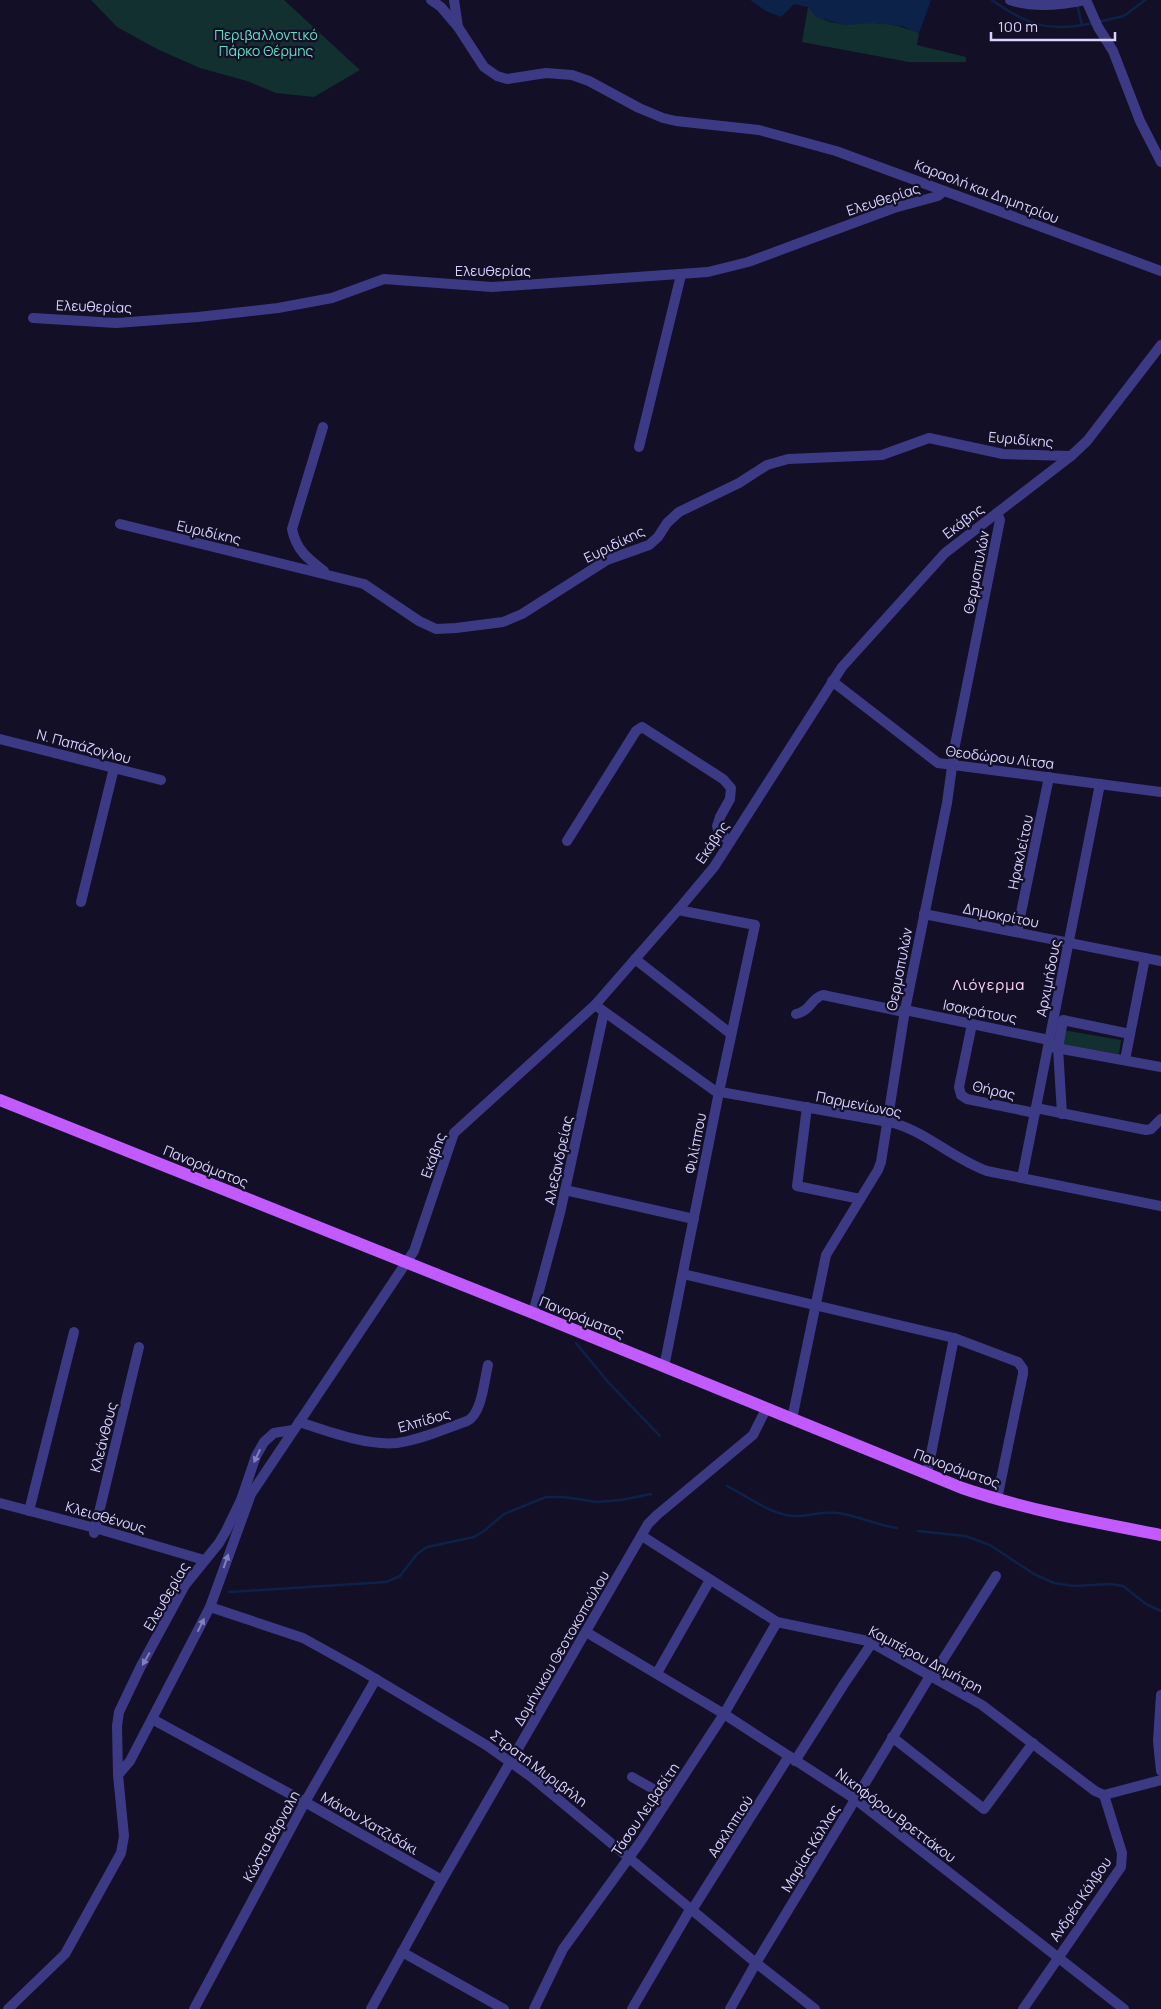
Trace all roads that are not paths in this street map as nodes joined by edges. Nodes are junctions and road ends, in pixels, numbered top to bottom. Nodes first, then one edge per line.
1 (431, 0) edge
2 (454, 0) edge
3 (1010, 0) edge
4 (1085, 0) edge
5 (458, 27) junction
6 (1161, 162) edge
7 (944, 191) junction
8 (1161, 271) edge
9 (681, 275) junction
10 (33, 318) dead end
11 (1161, 345) edge
12 (323, 427) dead end
13 (640, 447) dead end
14 (1071, 456) junction
15 (998, 513) junction
16 (120, 524) dead end
17 (327, 573) junction
18 (832, 681) junction
19 (0, 738) edge
20 (953, 766) junction
21 (114, 768) junction
22 (1049, 777) junction
23 (161, 780) dead end
24 (1100, 784) junction
25 (1161, 792) edge
26 (567, 841) dead end
27 (730, 842) junction
28 (81, 902) dead end
29 (678, 910) junction
30 (924, 914) junction
31 (1017, 932) junction
32 (1069, 943) junction
33 (1144, 958) junction
34 (635, 959) junction
35 (1161, 961) edge
36 (596, 1005) junction
37 (904, 1011) junction
38 (604, 1012) junction
39 (796, 1014) dead end
40 (972, 1024) junction
41 (732, 1034) junction
42 (1130, 1034) junction
43 (1052, 1045) junction
44 (1125, 1060) junction
45 (1161, 1067) edge
46 (719, 1092) junction
47 (0, 1100) edge
48 (807, 1107) junction
49 (1035, 1110) junction
50 (1062, 1114) junction
51 (1161, 1119) edge
52 (888, 1121) junction
53 (1022, 1178) junction
54 (565, 1190) junction
55 (860, 1199) junction
56 (1161, 1206) edge
57 (694, 1218) junction
58 (408, 1263) junction
59 (683, 1274) junction
60 (815, 1306) junction
61 (533, 1313) junction
62 (74, 1332) dead end
63 (954, 1338) junction
64 (140, 1347) dead end
65 (488, 1364) dead end
66 (664, 1367) junction
67 (766, 1408) junction
68 (792, 1420) junction
69 (296, 1426) junction
70 (927, 1474) junction
71 (997, 1499) junction
72 (0, 1504) edge
73 (29, 1511) junction
74 (95, 1531) junction
75 (1161, 1534) edge
76 (642, 1536) junction
77 (204, 1560) junction
78 (996, 1576) dead end
79 (710, 1580) junction
80 (210, 1606) junction
81 (777, 1622) junction
82 (586, 1632) junction
83 (872, 1643) junction
84 (657, 1674) junction
85 (931, 1676) junction
86 (376, 1679) junction
87 (1161, 1695) edge
88 (724, 1714) junction
89 (152, 1719) junction
90 (892, 1738) junction
91 (1033, 1743) junction
92 (792, 1759) junction
93 (511, 1761) junction
94 (1161, 1771) edge
95 (118, 1775) junction
96 (632, 1777) dead end
97 (1161, 1780) edge
98 (1104, 1795) junction
99 (668, 1798) junction
100 (855, 1799) junction
101 (305, 1802) junction
102 (630, 1857) junction
103 (442, 1880) junction
104 (692, 1909) junction
105 (402, 1952) junction
106 (1058, 1957) junction
107 (756, 1963) junction
108 (11, 2008) edge
109 (194, 2009) edge
110 (371, 2009) edge
111 (504, 2009) edge
112 (534, 2009) edge
113 (632, 2009) edge
114 (730, 2009) edge
115 (815, 2009) edge
116 (1023, 2009) edge
117 (1124, 2009) edge

1 - 5 street, Καραολή και Δημητρίου
2 - 5 street
3 - 4 street
4 - 6 street
5 - 7 street, Καραολή και Δημητρίου
7 - 8 street, Καραολή και Δημητρίου
7 - 9 street, Ελευθερίας
9 - 10 street, Ελευθερίας
9 - 13 street
11 - 14 street, Ευριδίκης
12 - 17 street
14 - 15 street, Εκάβης
14 - 17 street, Ευριδίκης
15 - 18 street, Εκάβης
15 - 20 street, Θερμοπυλών
16 - 17 street, Ευριδίκης
18 - 20 street, Θεοδώρου Λίτσα
18 - 27 street, Εκάβης
19 - 21 street, Ν. Παπάζογλου
20 - 22 street, Θεοδώρου Λίτσα
20 - 30 street, Θερμοπυλών
21 - 23 street, Ν. Παπάζογλου
21 - 28 street
22 - 24 street, Θεοδώρου Λίτσα
22 - 31 street, Ηρακλείτου
24 - 25 street, Θεοδώρου Λίτσα
24 - 32 street, Αρχιμήδους
26 - 27 street
27 - 29 street, Εκάβης
29 - 34 street, Εκάβης
29 - 41 street, Φιλίππου
30 - 31 street, Δημοκρίτου
30 - 37 street, Θερμοπυλών
31 - 32 street, Δημοκρίτου
32 - 33 street, Δημοκρίτου
32 - 43 street, Αρχιμήδους
33 - 35 street, Δημοκρίτου
33 - 42 street
34 - 36 street, Εκάβης
34 - 41 street
36 - 38 street, Παρμενίωνος
36 - 58 street, Εκάβης
37 - 39 street, Ισοκράτους
37 - 40 street, Ισοκράτους
37 - 52 street, Θερμοπυλών
38 - 46 street, Παρμενίωνος
38 - 54 street, Αλεξανδρείας
40 - 43 street, Ισοκράτους
40 - 49 street, Θήρας
41 - 46 street, Φιλίππου
42 - 43 street
42 - 44 street
43 - 44 street, Ισοκράτους
43 - 49 street, Αρχιμήδους
43 - 50 street
44 - 45 street, Ισοκράτους
46 - 48 street, Παρμενίωνος
46 - 57 street, Φιλίππου
47 - 58 main road, Πανοράματος
48 - 52 street, Παρμενίωνος
48 - 55 street
49 - 50 street
49 - 53 street, Αρχιμήδους
50 - 51 street
52 - 53 street, Παρμενίωνος
52 - 55 street, Θερμοπυλών
53 - 56 street, Παρμενίωνος
54 - 57 street
54 - 61 street, Αλεξανδρείας
55 - 60 street, Θερμοπυλών
57 - 59 street, Φιλίππου
58 - 61 main road, Πανοράματος
58 - 69 street
59 - 60 street
59 - 66 street, Φιλίππου
60 - 63 street
60 - 68 street, Θερμοπυλών
61 - 66 main road, Πανοράματος
62 - 73 street
63 - 70 street
63 - 71 street
64 - 74 street, Κλεάνθους
65 - 69 street, Ελπίδος
66 - 67 main road, Πανοράματος
67 - 68 main road, Πανοράματος
67 - 76 street, Δομήνικου Θεοτοκοπούλου
68 - 70 main road, Πανοράματος
69 -> 77 street, Ελευθερίας
80 -> 69 street
70 - 71 main road, Πανοράματος
71 - 75 main road, Πανοράματος
72 - 73 street, Κλεισθένους
73 - 74 street, Κλεισθένους
74 - 77 street, Κλεισθένους
76 - 79 street, Καμπέρου Δημήτρη
76 - 82 street, Δομήνικου Θεοτοκοπούλου
77 -> 95 street, Ελευθερίας
78 - 85 street, Μαρίας Κάλλας
79 - 81 street, Καμπέρου Δημήτρη
79 - 84 street
80 - 86 street, Στρατή Μυριβήλη
89 -> 80 street
81 - 83 street, Καμπέρου Δημήτρη
81 - 88 street, Τάσου Λειβαδίτη
82 - 84 street, Νικηφόρου Βρεττάκου
82 - 93 street, Δομήνικου Θεοτοκοπούλου
83 - 85 street, Καμπέρου Δημήτρη
83 - 92 street, Ασκληπιού
84 - 88 street, Νικηφόρου Βρεττάκου
85 - 90 street, Μαρίας Κάλλας
85 - 91 street, Καμπέρου Δημήτρη
86 - 93 street, Στρατή Μυριβήλη
86 - 101 street, Κώστα Βάρναλη
87 - 94 street
88 - 92 street, Νικηφόρου Βρεττάκου
88 - 99 street, Τάσου Λειβαδίτη
89 - 95 street
89 - 101 street, Μάνου Χατζιδάκι
90 - 91 street
90 - 100 street, Μαρίας Κάλλας
91 - 98 street, Καμπέρου Δημήτρη
92 - 100 street, Νικηφόρου Βρεττάκου
92 - 104 street, Ασκληπιού
93 - 102 street, Στρατή Μυριβήλη
93 - 103 street, Δομήνικου Θεοτοκοπούλου
95 - 108 street, Ελευθερίας
96 - 99 street
97 - 98 street
98 - 106 street, Ανδρέα Κάλβου
99 - 102 street, Τάσου Λειβαδίτη
100 - 106 street, Νικηφόρου Βρεττάκου
100 - 107 street, Μαρίας Κάλλας
101 - 103 street, Μάνου Χατζιδάκι
101 - 109 street, Κώστα Βάρναλη
102 - 104 street, Στρατή Μυριβήλη
102 - 112 street, Τάσου Λειβαδίτη
103 - 105 street, Δομήνικου Θεοτοκοπούλου
104 - 107 street, Στρατή Μυριβήλη
104 - 113 street, Ασκληπιού
105 - 110 street, Δομήνικου Θεοτοκοπούλου
105 - 111 street
106 - 116 street, Ανδρέα Κάλβου
106 - 117 street, Νικηφόρου Βρεττάκου
107 - 114 street, Μαρίας Κάλλας
107 - 115 street, Στρατή Μυριβήλη

